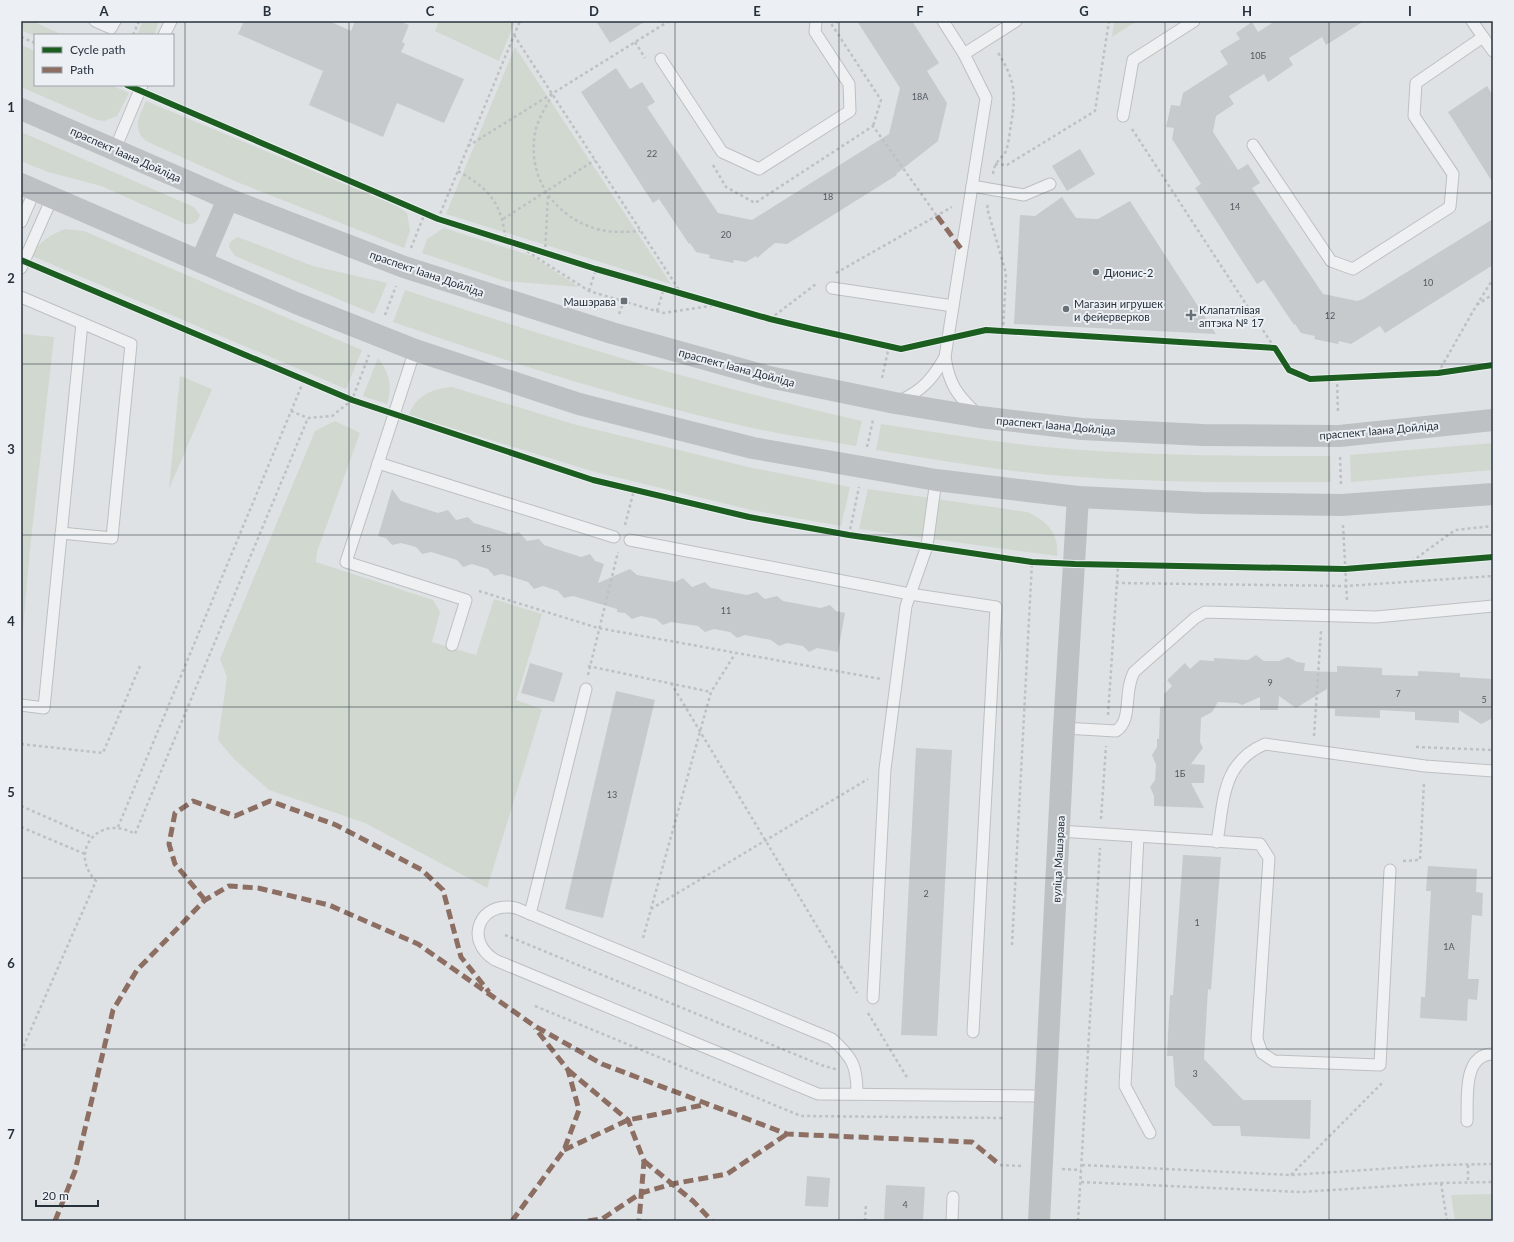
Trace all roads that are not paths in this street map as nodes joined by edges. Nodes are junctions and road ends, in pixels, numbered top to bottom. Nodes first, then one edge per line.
1 (95, 21) edge
2 (115, 21) edge
3 (171, 21) edge
4 (816, 21) edge
5 (942, 21) edge
6 (1016, 21) edge
7 (1194, 21) edge
8 (1472, 21) edge
9 (164, 34) edge
10 (1483, 37) junction
11 (1493, 51) edge
12 (964, 54) junction
13 (662, 59) dead end
14 (141, 88) edge
15 (21, 109) edge
16 (1124, 116) road end
17 (1253, 145) dead end
18 (114, 149) junction
19 (1050, 184) dead end
20 (36, 191) edge
21 (971, 192) junction
22 (228, 199) junction
23 (21, 222) edge
24 (201, 262) junction
25 (23, 265) edge
26 (832, 288) dead end
27 (21, 297) edge
28 (953, 306) junction
29 (82, 323) junction
30 (415, 350) junction
31 (944, 358) junction
32 (886, 401) junction
33 (980, 417) junction
34 (1493, 420) edge
35 (378, 463) junction
36 (936, 480) junction
37 (1493, 494) edge
38 (1078, 497) junction
39 (61, 533) junction
40 (614, 537) dead end
41 (630, 540) dead end
42 (910, 594) junction
43 (1493, 606) edge
44 (452, 644) dead end
45 (586, 689) road end
46 (21, 705) edge
47 (1064, 728) junction
48 (1493, 771) edge
49 (1059, 831) junction
50 (1138, 837) junction
51 (1218, 842) junction
52 (1390, 870) dead end
53 (530, 914) junction
54 (873, 998) dead end
55 (973, 1032) dead end
56 (1493, 1054) edge
57 (857, 1094) junction
58 (1045, 1096) junction
59 (1466, 1121) dead end
60 (1150, 1133) dead end
61 (954, 1198) dead end
62 (952, 1221) edge
63 (1039, 1221) edge

1 - 2 lane
3 - 9 lane
4 - 13 lane
5 - 12 lane
6 - 12 lane
7 - 16 lane
8 - 10 lane
10 - 11 lane
10 - 17 lane
12 - 21 lane
14 - 18 lane
15 - 18 main road, праспект Іаана Дойліда
18 - 22 main road, праспект Іаана Дойліда
19 - 21 lane
20 - 23 lane
20 - 24 main road
20 - 25 lane
21 - 28 lane
22 - 24 main road
22 - 32 main road, праспект Іаана Дойліда
24 - 30 main road
26 - 28 lane
27 - 29 lane
28 - 31 lane
29 - 39 lane
29 - 39 lane
30 - 35 lane
30 - 36 main road
31 - 32 lane
31 - 33 lane
32 - 33 main road, праспект Іаана Дойліда
33 - 34 main road, праспект Іаана Дойліда
35 - 40 lane
35 - 44 lane
36 - 38 main road
36 - 42 lane
37 - 38 main road
38 - 47 main road, вуліца Машэрава
39 - 46 lane
41 - 42 lane
42 - 54 lane
42 - 55 lane
43 - 47 lane
45 - 53 lane
47 - 49 main road, вуліца Машэрава
48 - 51 lane
49 - 50 lane
49 - 58 main road, вуліца Машэрава
50 - 51 lane
50 - 60 lane
51 - 52 lane
53 - 57 lane
53 - 57 lane
56 - 59 lane
57 - 58 lane
58 - 63 main road, вуліца Машэрава
61 - 62 lane

